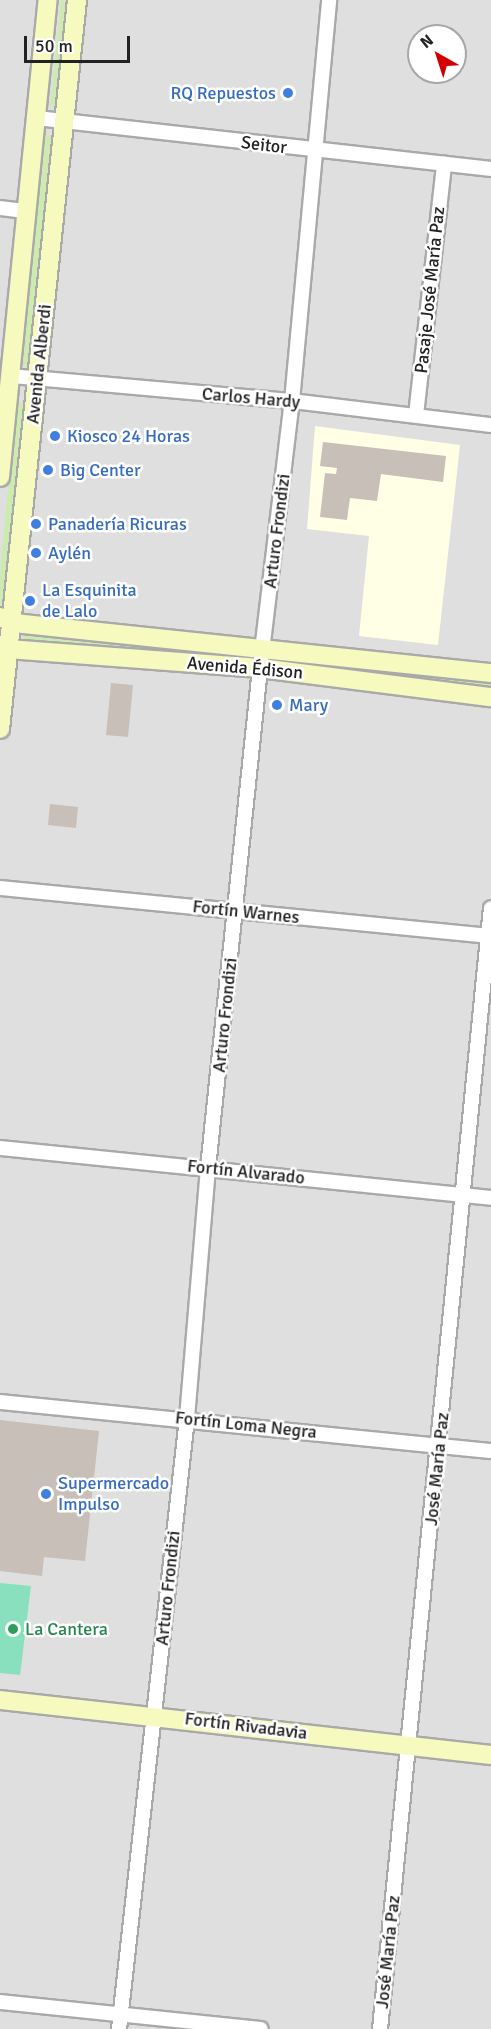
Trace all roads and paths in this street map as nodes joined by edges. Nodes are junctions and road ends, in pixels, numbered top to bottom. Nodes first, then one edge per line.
1 (48, 0) edge
2 (77, 0) edge
3 (329, 0) edge
4 (37, 118) junction
5 (63, 121) junction
6 (313, 151) junction
7 (444, 164) junction
8 (491, 169) edge
9 (0, 208) edge
10 (26, 211) junction
11 (11, 376) junction
12 (37, 378) junction
13 (292, 401) junction
14 (416, 415) junction
15 (491, 424) edge
16 (0, 466) edge
17 (7, 620) edge
18 (4, 647) edge
19 (262, 648) junction
20 (260, 668) junction
21 (491, 673) edge
22 (491, 697) edge
23 (0, 729) edge
24 (0, 888) edge
25 (491, 908) edge
26 (237, 912) junction
27 (489, 936) edge
28 (0, 1148) edge
29 (208, 1168) junction
30 (465, 1195) junction
31 (491, 1198) edge
32 (0, 1402) edge
33 (187, 1418) junction
34 (439, 1446) junction
35 (491, 1451) edge
36 (0, 1700) edge
37 (155, 1714) junction
38 (409, 1747) junction
39 (491, 1755) edge
40 (0, 2002) edge
41 (120, 2012) junction
42 (119, 2029) edge
43 (261, 2029) edge
44 (380, 2029) edge

1 - 4 main road, Avenida Alberdi
2 - 5 main road, Avenida Alberdi
3 - 6 street, Arturo Frondizi
4 - 5 street, Seitor
4 - 10 main road, Avenida Alberdi
5 - 6 street, Seitor
5 - 12 main road, Avenida Alberdi
6 - 7 street, Seitor
6 - 13 street, Arturo Frondizi
7 - 8 street, Seitor
7 - 14 street, Pasaje José María Paz
9 - 10 street
10 - 11 main road, Avenida Alberdi
11 - 12 street, Carlos Hardy
11 - 16 main road, Avenida Alberdi
12 - 13 street, Carlos Hardy
12 - 17 main road, Avenida Alberdi
13 - 14 street, Carlos Hardy
13 - 19 street, Arturo Frondizi
14 - 15 street, Carlos Hardy
17 - 18 main road, Avenida Alberdi
17 - 19 main road, Avenida Édison
18 - 20 main road, Avenida Édison
18 - 23 main road, Avenida Alberdi
19 - 20 street, Arturo Frondizi
19 - 21 main road, Avenida Édison
20 - 22 main road, Avenida Édison
20 - 26 street, Arturo Frondizi
24 - 26 street, Fortín Warnes
25 - 27 street, José María Paz
26 - 27 street, Fortín Warnes
26 - 29 street, Arturo Frondizi
27 - 30 street, José María Paz
28 - 29 street, Fortín Alvarado
29 - 30 street, Fortín Alvarado
29 - 33 street, Arturo Frondizi
30 - 31 street, Fortín Alvarado
30 - 34 street, José María Paz
32 - 33 street, Fortín Loma Negra
33 - 34 street, Fortín Loma Negra
33 - 37 street, Arturo Frondizi
34 - 35 street, Fortín Loma Negra
34 - 38 street, José María Paz
36 - 37 main road, Fortín Rivadavia
37 - 38 main road, Fortín Rivadavia
37 - 41 street, Arturo Frondizi
38 - 39 main road, Fortín Rivadavia
38 - 44 street, José María Paz
40 - 41 street
41 - 42 street, Arturo Frondizi
41 - 43 street

